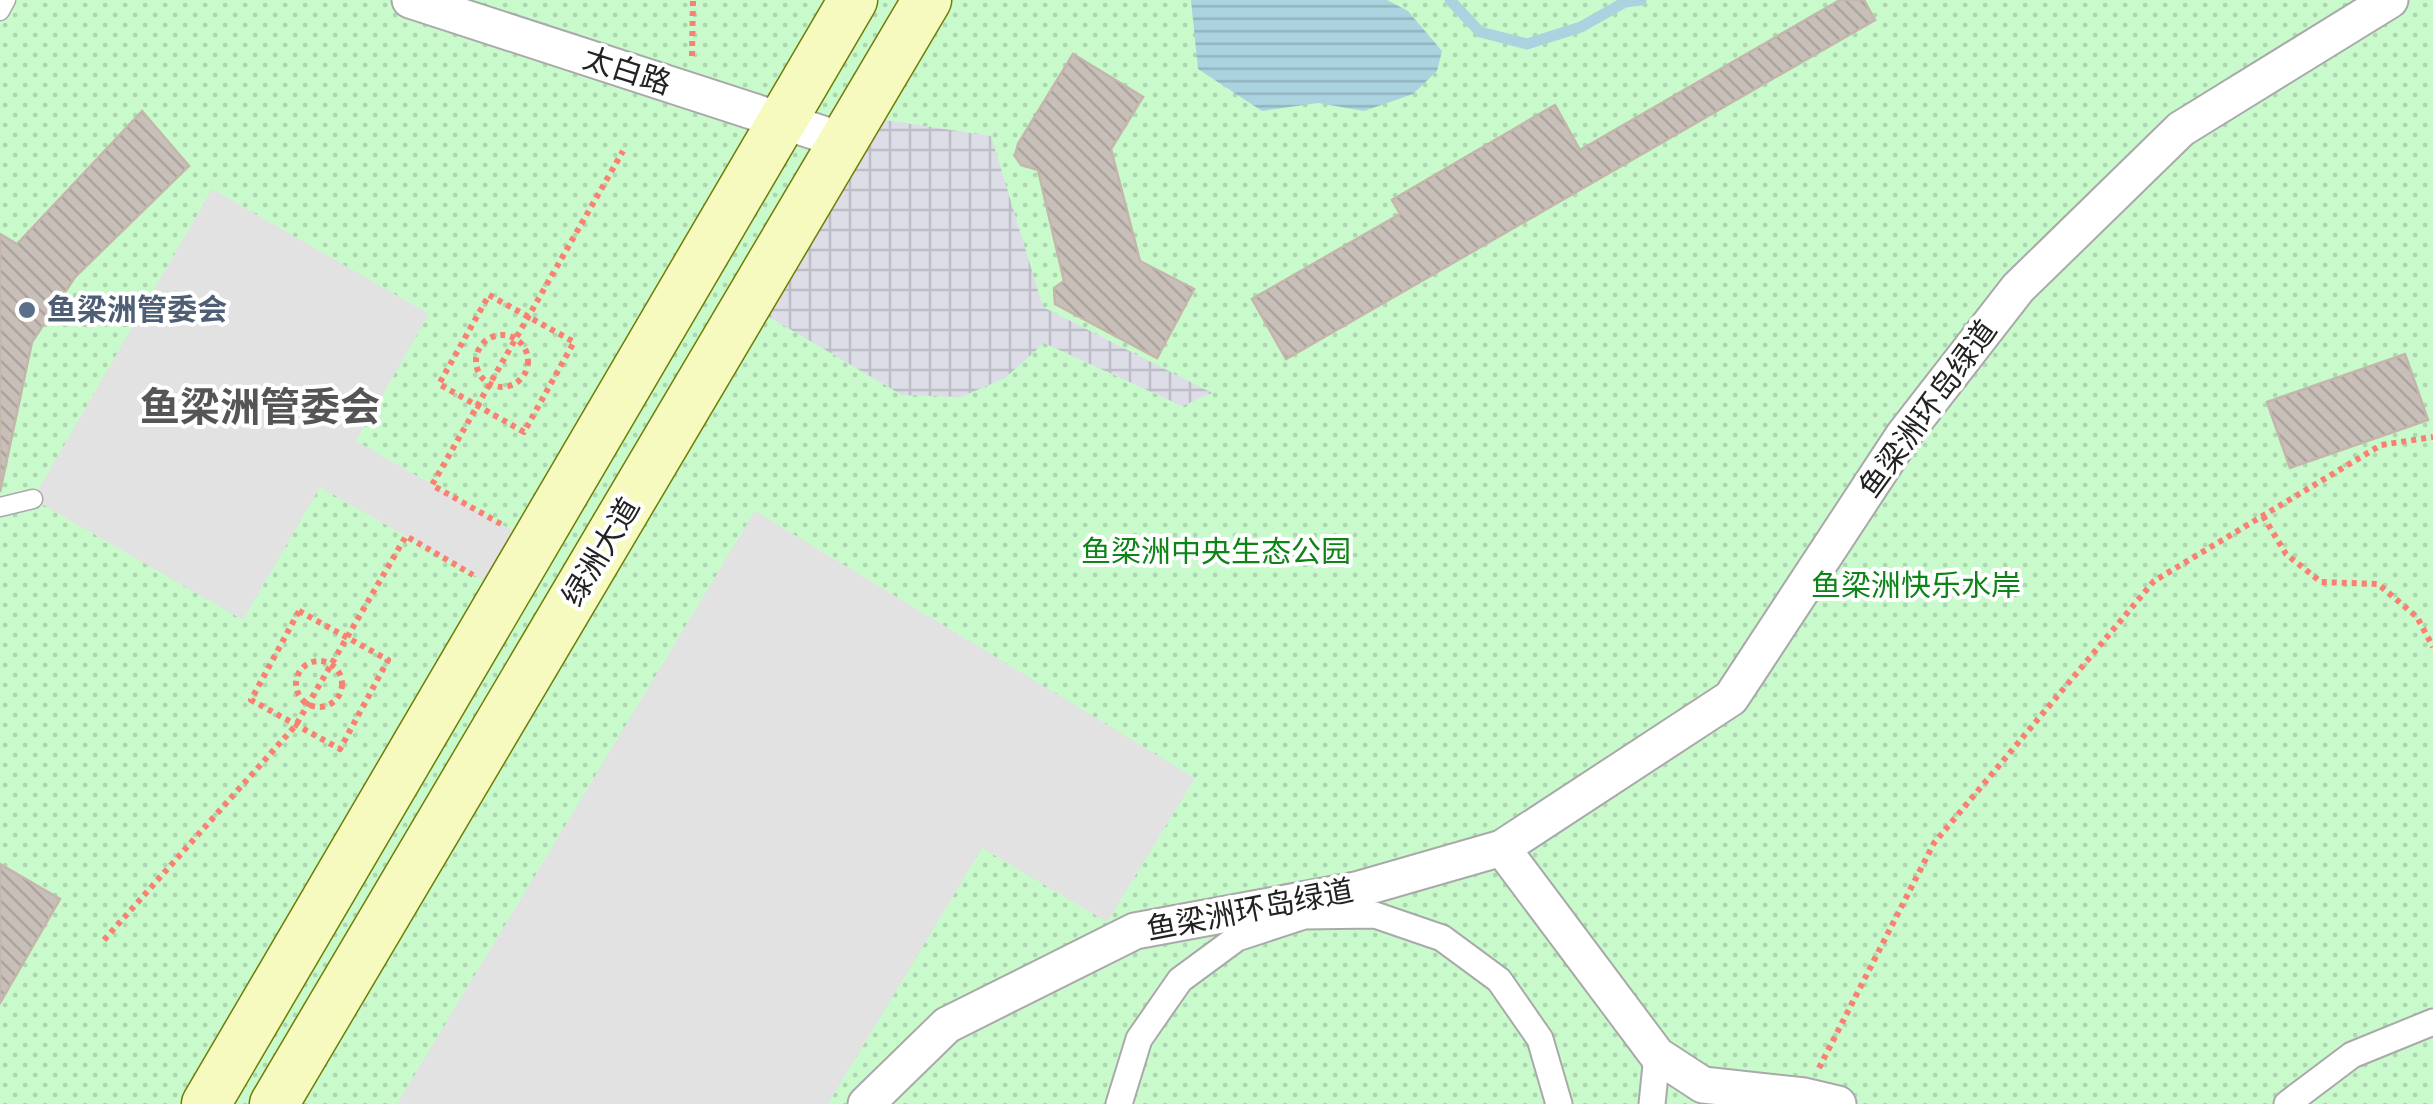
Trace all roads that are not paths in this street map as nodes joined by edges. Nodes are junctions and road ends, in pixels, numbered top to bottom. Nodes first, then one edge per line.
1 (6, 0) edge
2 (854, 0) edge
3 (927, 0) edge
4 (2390, 0) edge
5 (420, 2) edge
6 (0, 12) edge
7 (783, 121) junction
8 (844, 141) junction
9 (33, 498) dead end
10 (0, 507) edge
11 (1502, 848) junction
12 (2433, 1022) edge
13 (1657, 1055) junction
14 (1821, 1100) edge
15 (206, 1104) edge
16 (274, 1104) edge
17 (866, 1104) edge
18 (1119, 1104) edge
19 (1558, 1104) edge
20 (1652, 1104) edge
21 (2287, 1104) edge

1 - 6 lane
2 - 7 main road, 绿洲大道
3 - 8 main road, 绿洲大道
4 - 11 street, 鱼梁洲环岛绿道
5 - 7 street, 太白路
7 - 8 street, 太白路
7 - 15 main road, 绿洲大道
8 - 16 main road, 绿洲大道
9 - 10 lane
11 - 13 street
11 - 17 street, 鱼梁洲环岛绿道
12 - 21 street
13 - 14 street
13 - 20 street
18 - 19 street

